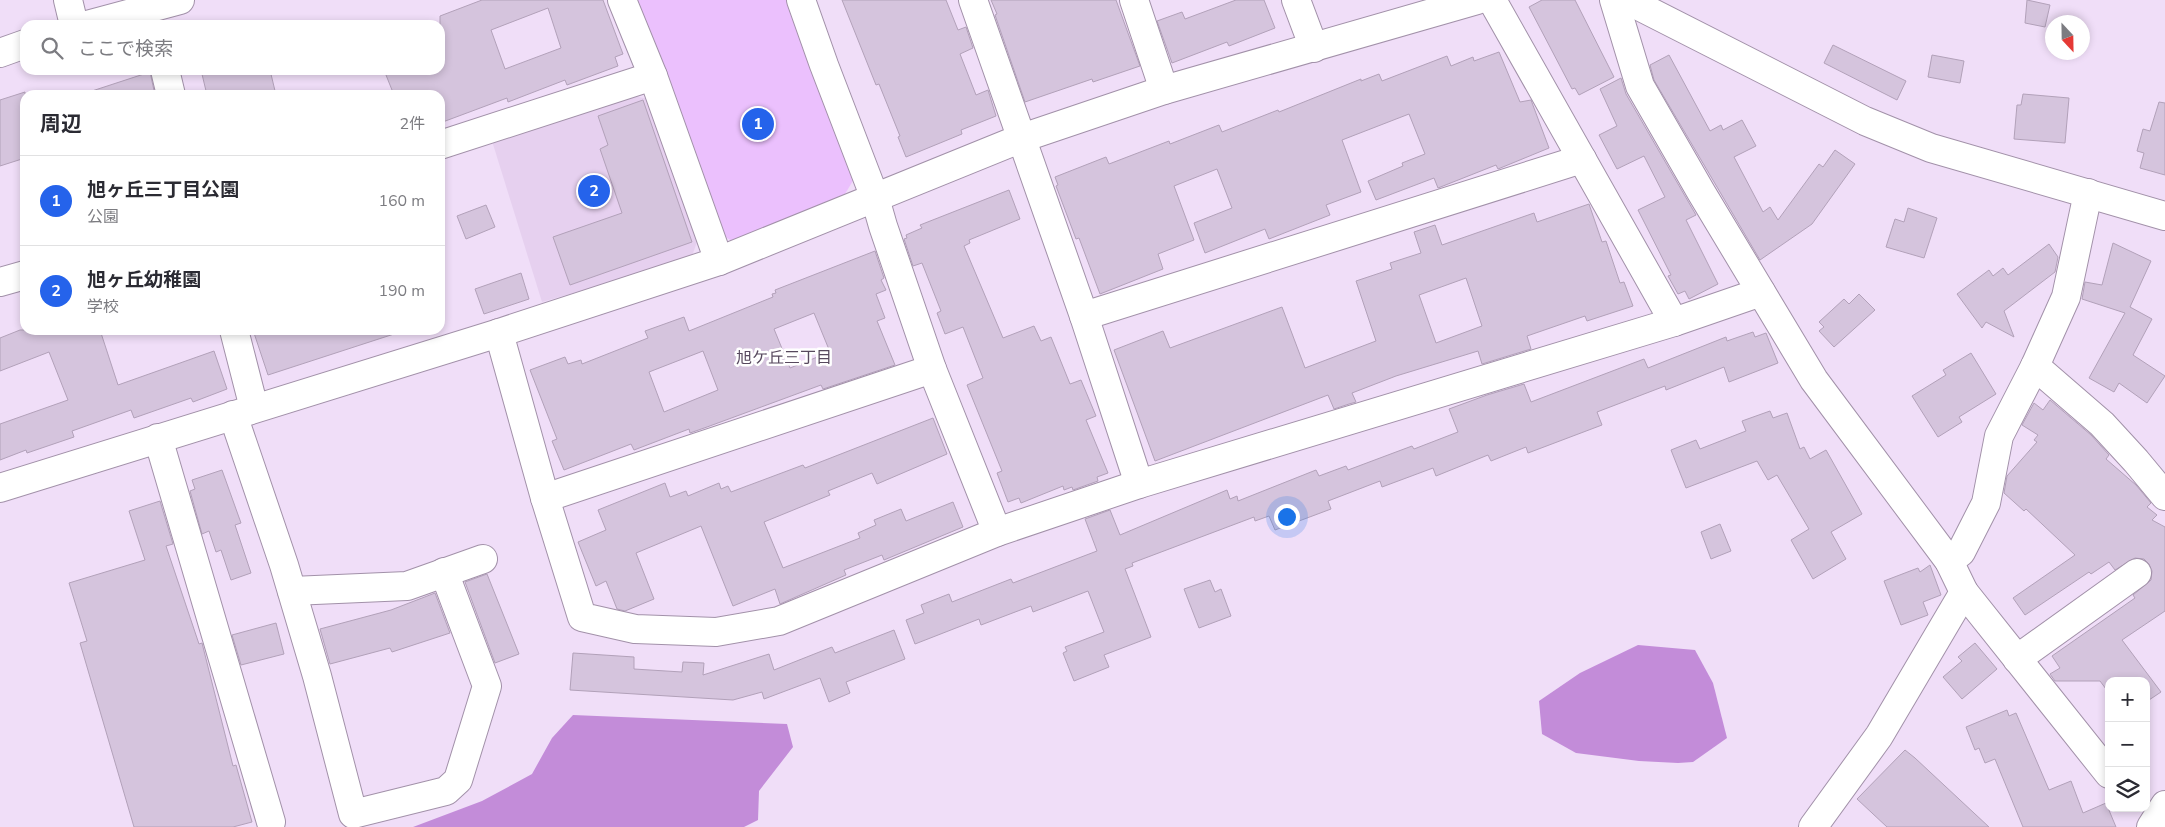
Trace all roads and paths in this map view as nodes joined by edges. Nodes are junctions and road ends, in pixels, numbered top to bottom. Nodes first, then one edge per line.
1 (68, 0) edge
2 (180, 0) edge
3 (622, 0) edge
4 (801, 0) edge
5 (973, 0) edge
6 (1134, 0) edge
7 (1296, 0) edge
8 (1477, 0) edge
9 (1492, 0) edge
10 (1614, 0) edge
11 (1627, 0) edge
12 (149, 11) edge
13 (73, 20) edge
14 (109, 20) edge
15 (20, 46) edge
16 (1314, 48) junction
17 (0, 53) edge
18 (165, 75) edge
19 (652, 76) junction
20 (170, 90) edge
21 (1164, 90) junction
22 (1022, 138) junction
23 (445, 143) edge
24 (1582, 159) junction
25 (2088, 193) junction
26 (875, 198) junction
27 (2165, 216) edge
28 (719, 260) junction
29 (20, 276) edge
30 (0, 282) edge
31 (1761, 292) junction
32 (1084, 316) junction
33 (1674, 322) junction
34 (499, 333) junction
35 (235, 335) edge
36 (2035, 366) junction
37 (932, 369) junction
38 (243, 411) junction
39 (158, 438) junction
40 (1139, 484) junction
41 (0, 488) edge
42 (2165, 496) edge
43 (545, 498) junction
44 (997, 532) junction
45 (483, 560) dead end
46 (1950, 560) junction
47 (444, 572) junction
48 (2137, 573) dead end
49 (292, 591) junction
50 (1964, 592) junction
51 (2017, 659) junction
52 (2105, 769) edge
53 (2165, 805) edge
54 (2139, 812) edge
55 (271, 822) dead end
56 (1825, 823) edge
57 (2151, 827) edge

1 - 13 street
2 - 12 street
3 - 19 street
4 - 26 street
5 - 22 street
6 - 21 street
7 - 16 street
8 - 16 street
9 - 24 street
10 - 31 street
11 - 25 street
12 - 14 street
15 - 17 street
16 - 21 street
18 - 20 street
19 - 23 street
19 - 28 street
21 - 22 street
22 - 26 street
22 - 32 street
24 - 32 street
24 - 33 street
25 - 27 street
25 - 36 street
26 - 28 street
26 - 37 street
28 - 34 street
29 - 30 street
31 - 33 street
31 - 46 street
32 - 40 street
33 - 40 street
34 - 38 street
34 - 43 street
35 - 38 street
36 - 42 street
36 - 46 street
37 - 43 street
37 - 44 street
38 - 39 street
38 - 49 street
39 - 41 street
39 - 55 street
40 - 44 street
43 - 44 street
45 - 47 street
46 - 50 street
47 - 49 street
47 - 49 street
48 - 51 street
50 - 51 street
50 - 56 street
51 - 52 street
53 - 57 street
54 - 57 street

